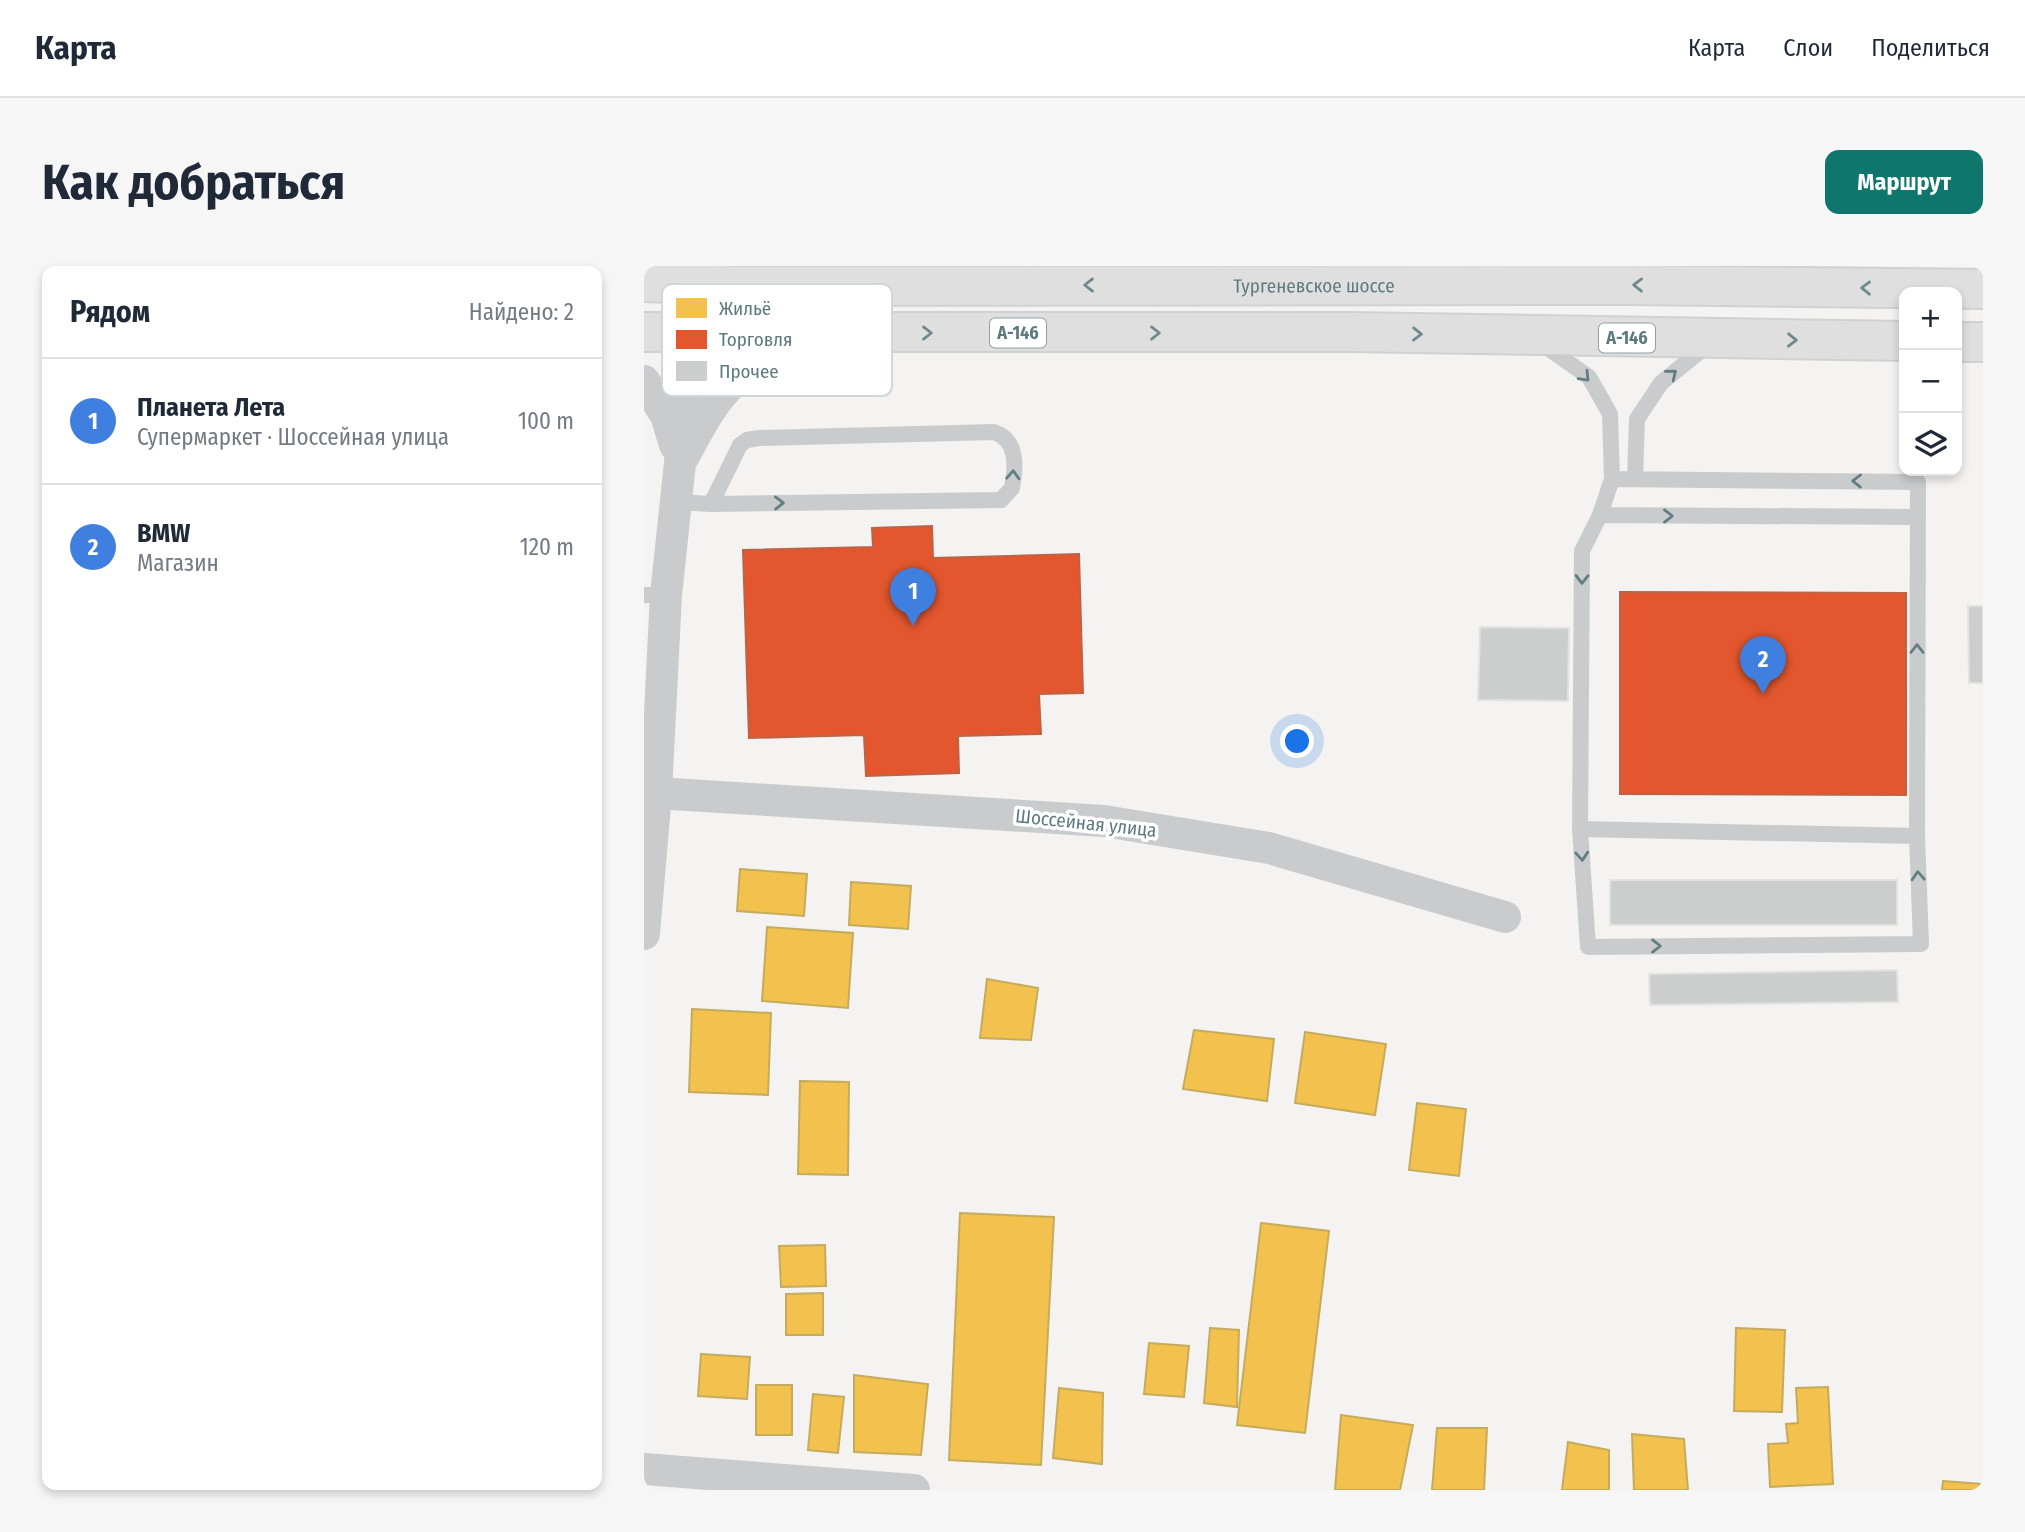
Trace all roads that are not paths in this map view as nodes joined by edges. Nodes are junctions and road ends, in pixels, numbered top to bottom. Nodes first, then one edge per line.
1 (644, 282) edge
2 (688, 282) joint
3 (714, 284) edge
4 (892, 286) edge
5 (1983, 289) edge
6 (644, 332) edge
7 (662, 332) edge
8 (892, 334) edge
9 (1531, 337) junction
10 (1741, 339) junction
11 (1899, 341) edge
12 (1962, 342) edge
13 (1983, 342) edge
14 (644, 381) edge
15 (684, 396) edge
16 (721, 396) edge
17 (680, 463) junction
18 (1612, 479) junction
19 (1635, 479) junction
20 (676, 502) junction
21 (711, 504) junction
22 (1600, 515) junction
23 (1917, 517) junction
24 (655, 595) edge
25 (656, 793) junction
26 (1580, 829) junction
27 (1917, 836) junction
28 (1505, 917) dead end
29 (644, 934) edge
30 (644, 1469) edge
31 (914, 1490) edge

1 - 2 highway, Тургеневское шоссе
3 -> 2 highway, Тургеневское шоссе
5 -> 4 highway, Тургеневское шоссе
6 - 7 highway, А-146
8 -> 9 highway, А-146
9 - 10 highway, А-146
9 -> 18 lane
10 -> 11 highway, А-146
19 -> 10 lane
12 - 13 highway
14 - 17 street
15 - 17 street
16 - 17 street
17 - 20 street
18 - 19 lane
18 - 22 lane
23 -> 19 lane
20 - 21 lane
20 - 24 street
21 -> 21 lane
22 -> 23 lane
22 -> 26 lane
27 -> 23 lane
24 - 25 street
25 - 28 street, Шоссейная улица
25 - 29 street
26 - 27 lane
26 -> 27 lane
30 - 31 street

